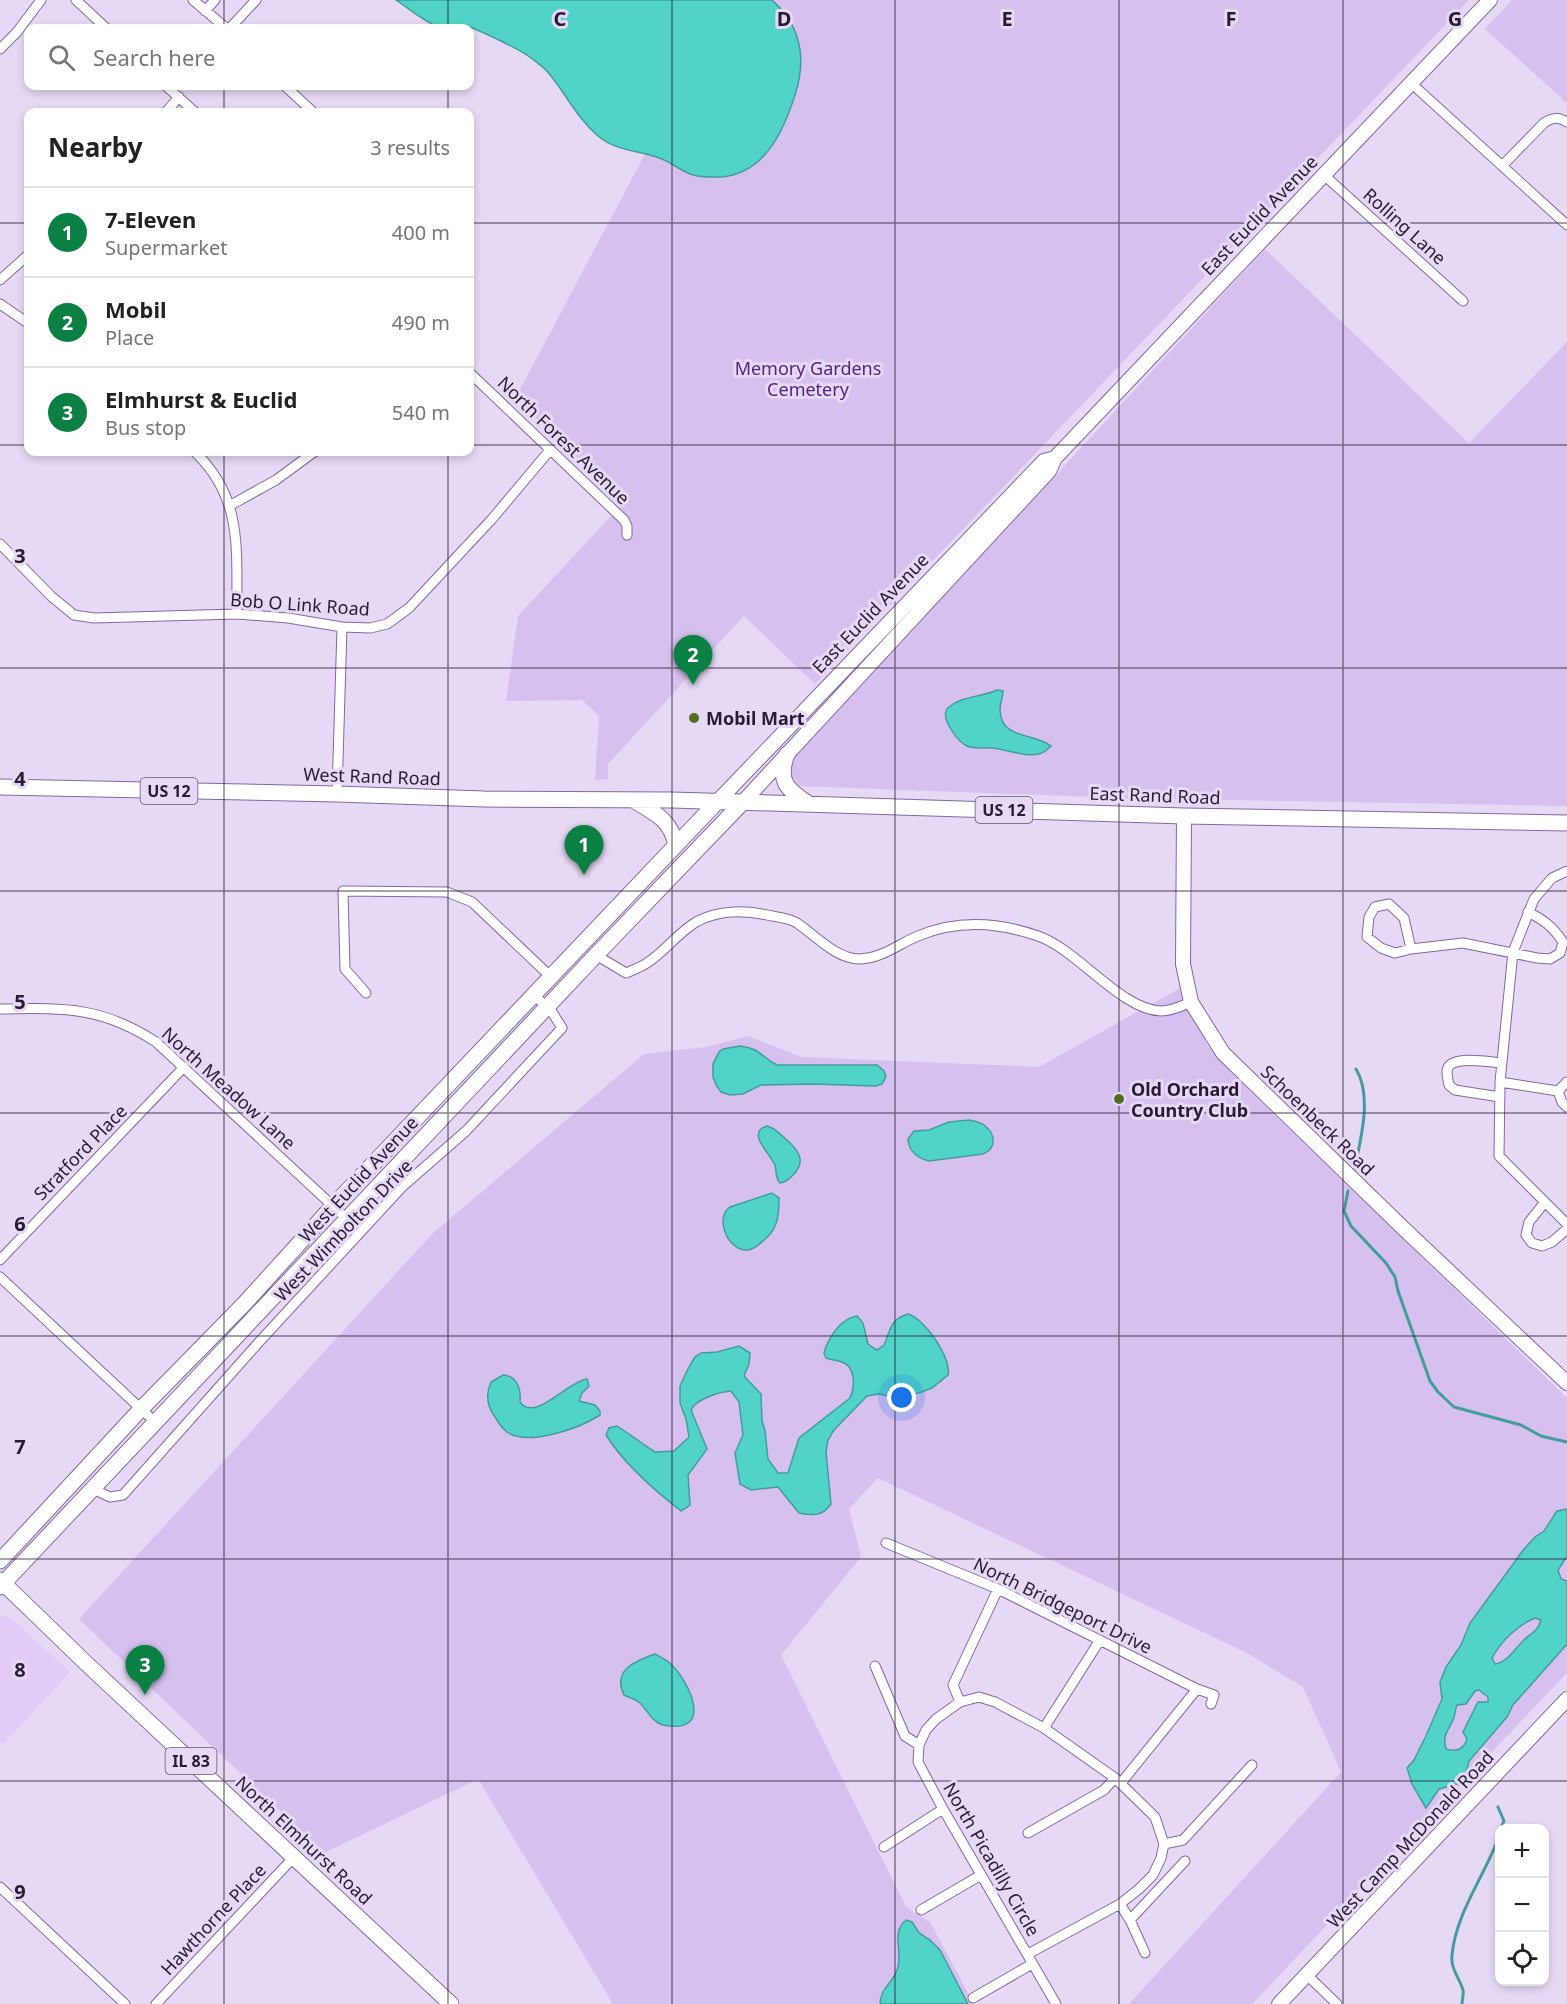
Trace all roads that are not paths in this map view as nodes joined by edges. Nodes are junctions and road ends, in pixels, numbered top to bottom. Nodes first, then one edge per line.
1 (40, 0) edge
2 (76, 0) edge
3 (193, 0) edge
4 (215, 0) edge
5 (256, 0) edge
6 (1490, 0) edge
7 (205, 11) junction
8 (102, 24) edge
9 (223, 24) edge
10 (232, 24) edge
11 (0, 49) edge
12 (1411, 83) junction
13 (171, 90) edge
14 (289, 90) edge
15 (179, 97) junction
16 (169, 108) edge
17 (191, 108) edge
18 (309, 108) edge
19 (1567, 122) edge
20 (1502, 166) junction
21 (1324, 175) junction
22 (1566, 225) edge
23 (24, 259) edge
24 (0, 280) edge
25 (1463, 301) dead end
26 (0, 304) edge
27 (24, 320) edge
28 (474, 377) edge
29 (550, 450) junction
30 (200, 456) edge
31 (309, 456) edge
32 (1055, 458) junction
33 (231, 505) junction
34 (627, 535) dead end
35 (0, 544) edge
36 (237, 614) junction
37 (342, 627) junction
38 (787, 754) junction
39 (0, 787) edge
40 (337, 794) junction
41 (635, 801) junction
42 (717, 802) junction
43 (742, 803) junction
44 (809, 804) junction
45 (1184, 816) junction
46 (1567, 823) edge
47 (676, 845) junction
48 (1567, 871) edge
49 (1528, 912) junction
50 (1411, 949) junction
51 (1513, 952) junction
52 (596, 955) junction
53 (551, 976) junction
54 (366, 993) dead end
55 (534, 995) junction
56 (1191, 1002) junction
57 (547, 1007) junction
58 (0, 1009) edge
59 (1502, 1063) junction
60 (184, 1067) junction
61 (1500, 1082) junction
62 (1567, 1082) edge
63 (1558, 1091) junction
64 (1500, 1097) junction
65 (1567, 1107) edge
66 (1545, 1202) junction
67 (333, 1206) junction
68 (348, 1220) junction
69 (1567, 1224) edge
70 (1567, 1229) edge
71 (0, 1260) edge
72 (0, 1277) edge
73 (1567, 1383) edge
74 (141, 1409) junction
75 (156, 1423) junction
76 (93, 1489) junction
77 (886, 1543) dead end
78 (0, 1561) edge
79 (1, 1583) edge
80 (998, 1589) junction
81 (1100, 1640) junction
82 (875, 1666) dead end
83 (1197, 1689) junction
84 (1567, 1699) edge
85 (960, 1702) junction
86 (1211, 1704) dead end
87 (1044, 1728) junction
88 (919, 1745) junction
89 (1252, 1766) dead end
90 (1118, 1781) junction
91 (943, 1809) junction
92 (1028, 1833) dead end
93 (1164, 1844) junction
94 (884, 1846) dead end
95 (294, 1857) junction
96 (1185, 1861) dead end
97 (981, 1875) junction
98 (0, 1887) edge
99 (1120, 1904) junction
100 (921, 1910) dead end
101 (1130, 1920) junction
102 (1145, 1953) dead end
103 (1028, 1954) junction
104 (1032, 1964) junction
105 (1306, 1975) junction
106 (973, 1998) dead end
107 (125, 2004) edge
108 (156, 2004) edge
109 (451, 2004) edge
110 (1056, 2004) edge
111 (1279, 2004) edge
112 (1337, 2004) edge

1 - 11 street
2 - 8 street
3 - 7 street
4 - 7 street
5 - 10 street
6 - 12 main road, East Euclid Avenue
7 - 9 street
12 - 20 street
12 - 21 main road, East Euclid Avenue
13 - 15 street
14 - 18 street
15 - 16 street
15 - 17 street
19 - 20 street
20 - 22 street
21 - 25 street, Rolling Lane
21 - 32 main road, East Euclid Avenue
23 - 24 street
26 - 27 street
28 - 29 street, North Forest Avenue
29 - 34 street, North Forest Avenue
29 - 37 street, Bob O Link Road
30 - 33 street
31 - 33 street
32 - 38 main road, East Euclid Avenue
32 - 42 main road, East Euclid Avenue
33 - 36 street
35 - 36 street, Bob O Link Road
36 - 37 street, Bob O Link Road
37 - 40 street
38 - 43 main road, East Euclid Avenue
38 - 44 main road
39 - 40 main road, West Rand Road / US 12
40 - 41 main road, West Rand Road / US 12
41 - 42 main road, West Rand Road / US 12
41 - 47 main road
42 - 43 main road, West Rand Road / US 12
42 - 47 main road, West Euclid Avenue
43 - 44 main road, East Rand Road / US 12
43 - 52 main road, West Euclid Avenue
44 - 45 main road, East Rand Road / US 12
45 - 46 main road, East Rand Road / US 12
45 - 56 main road, Schoenbeck Road
47 - 53 main road, West Euclid Avenue
48 - 49 street
49 - 51 street
49 - 51 street
50 - 50 street
50 - 51 street
51 - 59 street
52 - 56 street
52 - 57 main road, West Euclid Avenue
53 - 54 street
53 - 55 main road, West Euclid Avenue
55 - 57 street, West Wimbolton Drive
55 - 67 main road, West Euclid Avenue
56 - 73 main road, Schoenbeck Road
57 - 68 main road, West Euclid Avenue
57 - 76 street, West Wimbolton Drive
58 - 60 street, North Meadow Lane
59 - 61 street
59 - 64 street
60 - 67 street, North Meadow Lane
60 - 71 street, Stratford Place
61 - 63 street
61 - 64 street
62 - 63 street
63 - 65 street
64 - 66 street
66 - 69 street
66 - 70 street
67 - 68 street, North Meadow Lane
67 - 74 main road, West Euclid Avenue
68 - 75 main road, West Euclid Avenue
72 - 74 street
74 - 75 street
74 - 78 main road, West Euclid Avenue
75 - 76 main road, West Euclid Avenue
76 - 79 main road, West Euclid Avenue
77 - 80 street, North Bridgeport Drive
79 - 95 main road, North Elmhurst Road / IL 83
80 - 81 street, North Bridgeport Drive
80 - 85 street
81 - 83 street, North Bridgeport Drive
81 - 87 street
82 - 88 street
83 - 86 street, North Bridgeport Drive
83 - 90 street
84 - 105 main road, West Camp McDonald Road
85 - 87 street
85 - 88 street
87 - 90 street
88 - 91 street, North Picadilly Circle
89 - 93 street
90 - 92 street
90 - 93 street
91 - 94 street
91 - 97 street, North Picadilly Circle
93 - 99 street, North Picadilly Circle
95 - 108 street, Hawthorne Place
95 - 109 main road, North Elmhurst Road / IL 83
96 - 101 street
97 - 100 street
97 - 103 street, North Picadilly Circle
98 - 107 street
99 - 101 street
99 - 103 street, North Picadilly Circle
101 - 102 street
103 - 104 street
104 - 106 street
104 - 110 street
105 - 111 main road, West Camp McDonald Road
105 - 112 street

